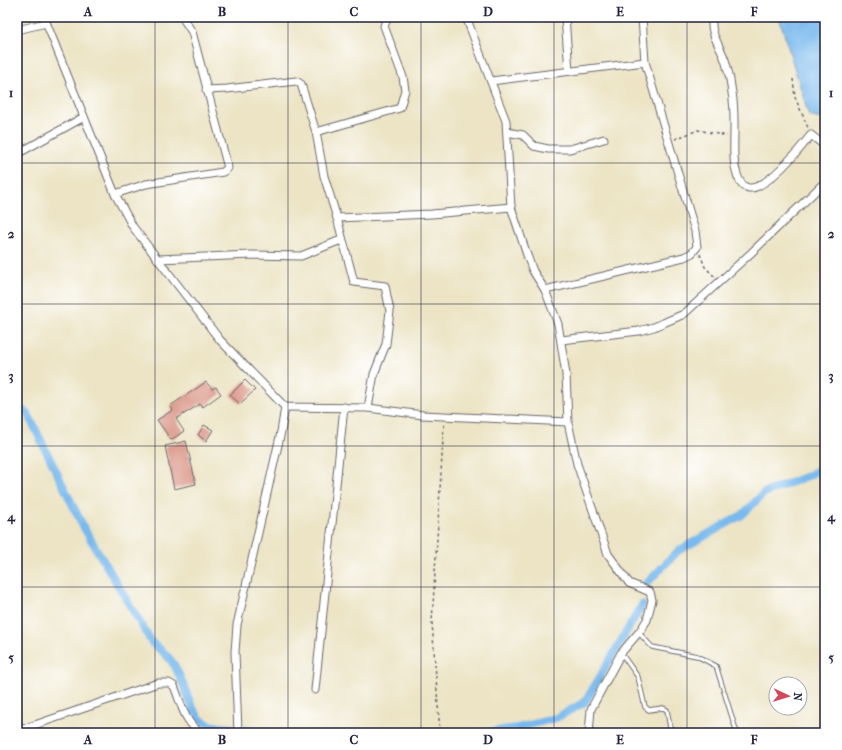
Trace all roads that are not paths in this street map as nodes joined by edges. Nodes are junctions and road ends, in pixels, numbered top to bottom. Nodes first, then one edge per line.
1 (182, 17) edge
2 (388, 17) edge
3 (466, 17) edge
4 (565, 17) edge
5 (642, 17) edge
6 (713, 17) edge
7 (45, 20) edge
8 (17, 30) edge
9 (645, 62) junction
10 (570, 71) junction
11 (491, 80) junction
12 (206, 90) junction
13 (84, 117) junction
14 (316, 132) junction
15 (507, 132) junction
16 (604, 138) dead end
17 (825, 146) edge
18 (17, 154) edge
19 (825, 182) edge
20 (116, 194) junction
21 (511, 207) junction
22 (337, 218) junction
23 (341, 240) junction
24 (158, 259) junction
25 (545, 290) junction
26 (561, 340) junction
27 (285, 407) junction
28 (344, 407) junction
29 (368, 408) junction
30 (568, 422) junction
31 (639, 633) junction
32 (621, 653) junction
33 (315, 690) dead end
34 (17, 731) edge
35 (197, 732) edge
36 (238, 733) edge
37 (589, 733) edge
38 (671, 733) edge
39 (737, 733) edge

1 - 12 street
2 - 14 street
3 - 11 street
4 - 10 street
5 - 9 street
6 - 17 street
7 - 8 street
7 - 13 street
9 - 10 street
9 - 25 street
10 - 11 street
11 - 15 street
12 - 14 street
12 - 20 street
13 - 18 street
13 - 20 street
14 - 22 street
15 - 16 street
15 - 21 street
19 - 26 street
20 - 24 street
21 - 22 street
21 - 25 street
22 - 23 street
23 - 24 street
23 - 29 street
24 - 27 street
25 - 26 street
26 - 30 street
27 - 28 street
27 - 36 street
28 - 29 street
28 - 33 street
29 - 30 street
30 - 31 street
31 - 32 street
31 - 39 lane
32 - 37 street
32 - 38 lane
34 - 35 street

